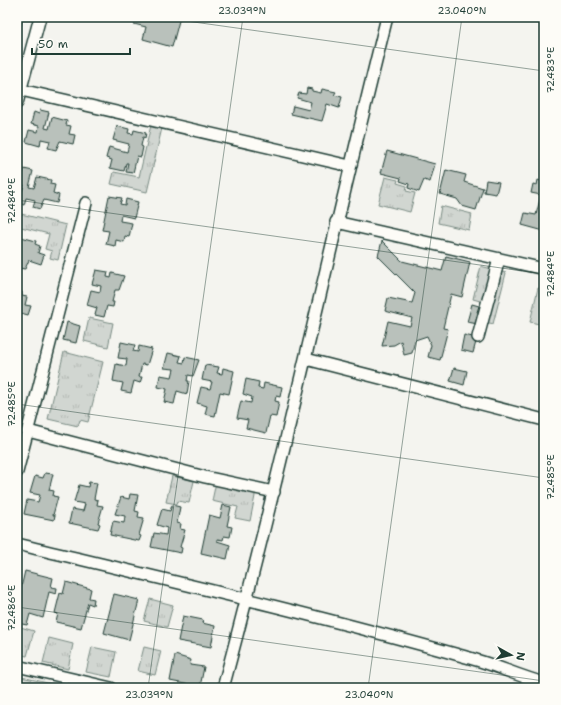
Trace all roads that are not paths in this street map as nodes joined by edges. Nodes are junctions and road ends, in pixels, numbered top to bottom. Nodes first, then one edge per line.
1 (40, 17) edge
2 (387, 17) edge
3 (21, 90) junction
4 (17, 103) edge
5 (350, 166) junction
6 (86, 203) dead end
7 (336, 222) junction
8 (499, 259) junction
9 (544, 269) edge
10 (478, 336) dead end
11 (306, 359) junction
12 (544, 420) edge
13 (28, 431) junction
14 (17, 472) edge
15 (274, 492) junction
16 (17, 544) edge
17 (247, 600) junction
18 (17, 666) edge
19 (544, 683) edge
20 (111, 688) edge
21 (224, 688) edge

1 - 3 street
2 - 5 street
3 - 4 street
3 - 5 street
5 - 7 street
6 - 13 street
7 - 8 street
7 - 11 street
8 - 9 street
8 - 10 street
11 - 12 street
11 - 15 street
13 - 14 street
13 - 15 street
15 - 17 street
16 - 17 street
17 - 19 street
17 - 21 street
18 - 20 street

